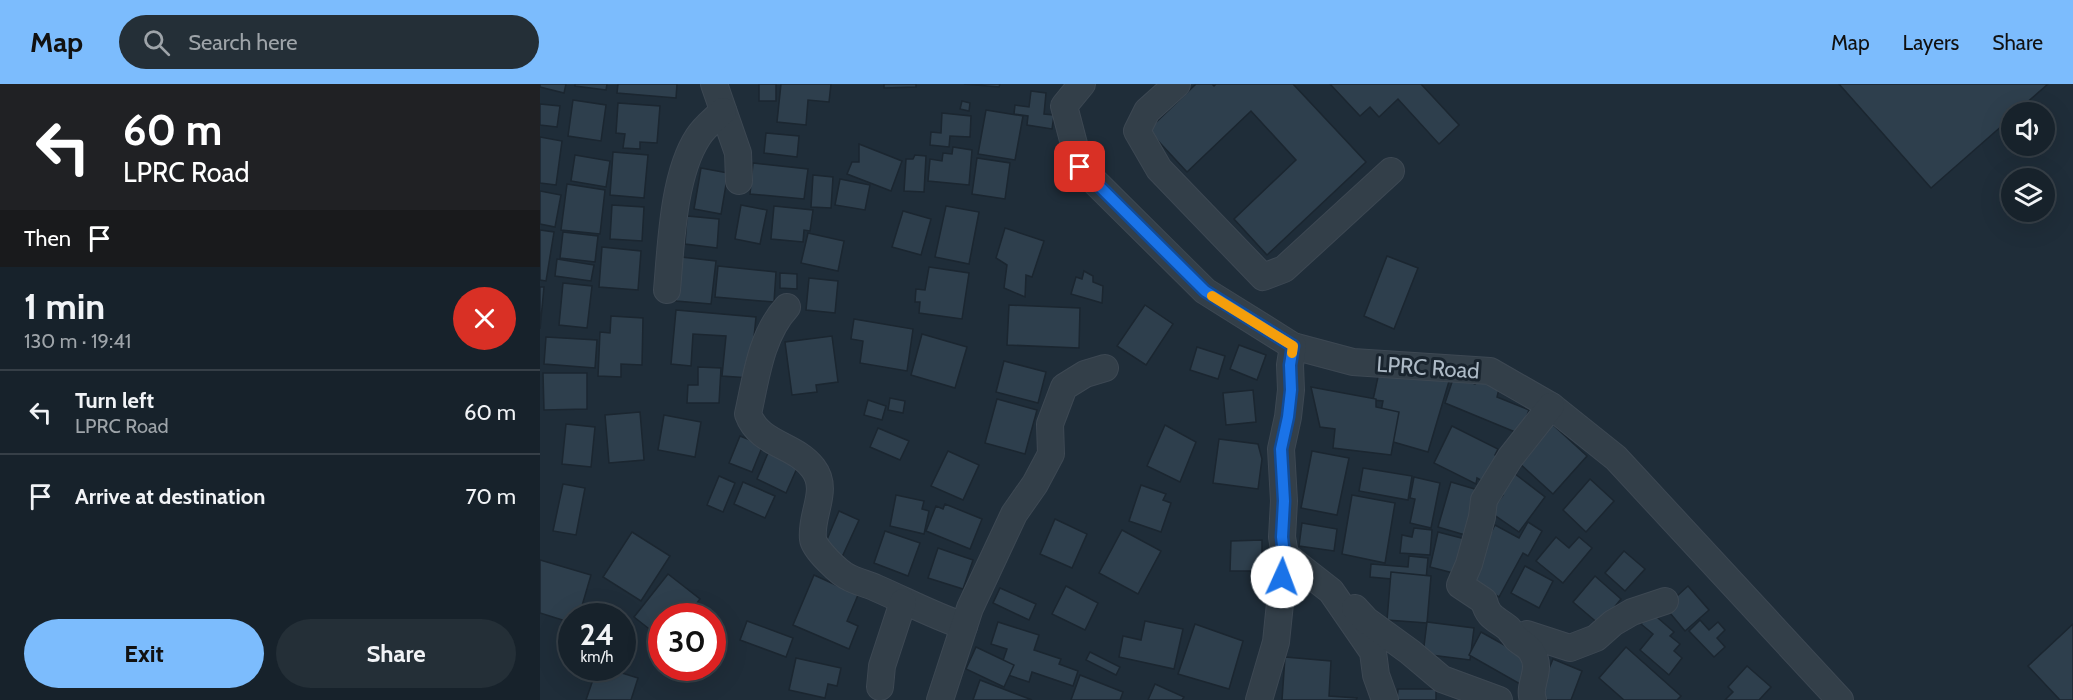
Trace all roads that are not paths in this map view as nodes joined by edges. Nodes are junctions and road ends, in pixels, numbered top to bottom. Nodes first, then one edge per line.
1 (714, 84) edge
2 (1082, 84) edge
3 (1177, 84) edge
4 (723, 111) junction
5 (1390, 171) dead end
6 (739, 181) dead end
7 (667, 290) dead end
8 (787, 307) dead end
9 (1293, 346) junction
10 (1105, 368) dead end
11 (1551, 406) junction
12 (1292, 562) junction
13 (1665, 601) dead end
14 (903, 602) junction
15 (964, 626) junction
16 (1517, 639) junction
17 (880, 687) dead end
18 (940, 700) edge
19 (1259, 700) edge
20 (1385, 700) edge
21 (1498, 700) edge
22 (1533, 700) edge
23 (1840, 700) edge

1 - 4 street
2 - 9 street, LPRC Road
3 - 5 street
4 - 6 street
4 - 7 street
8 - 14 street
9 - 11 street, LPRC Road
9 - 12 street
10 - 15 street
11 - 16 street
11 - 23 street, LPRC Road
12 - 19 street
12 - 20 street
12 - 21 street
13 - 16 street
14 - 15 street
14 - 17 street
15 - 18 street
16 - 22 street

